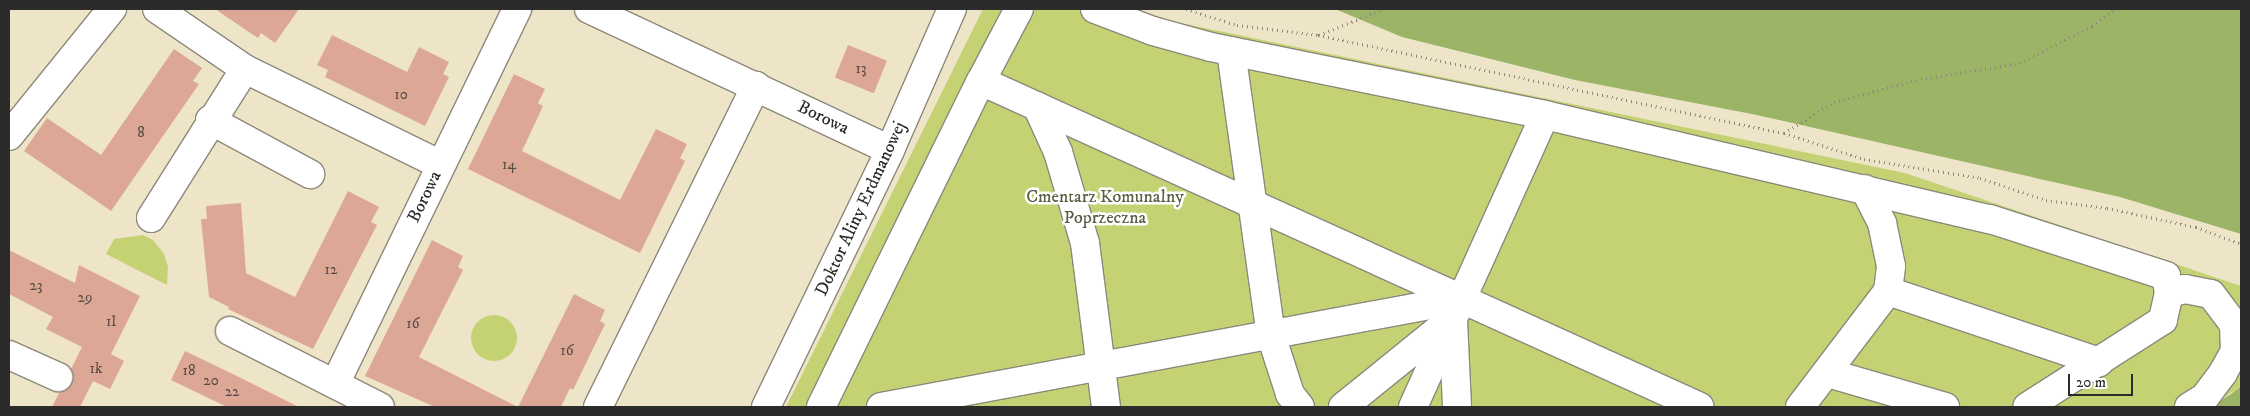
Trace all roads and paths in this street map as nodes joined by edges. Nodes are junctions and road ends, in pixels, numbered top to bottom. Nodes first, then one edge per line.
1 (112, 9) edge
2 (157, 9) edge
3 (516, 9) edge
4 (589, 9) edge
5 (952, 9) edge
6 (1018, 9) edge
7 (1095, 9) edge
8 (1186, 9) edge
9 (1383, 9) edge
10 (2115, 9) edge
11 (1318, 35) junction
12 (1230, 51) junction
13 (245, 69) junction
14 (981, 81) junction
15 (756, 86) junction
16 (1038, 106) junction
17 (1545, 115) junction
18 (210, 120) junction
19 (1784, 133) junction
20 (9, 136) edge
21 (890, 150) junction
22 (441, 165) junction
23 (310, 174) dead end
24 (1865, 188) junction
25 (1252, 204) junction
26 (151, 218) dead end
27 (2241, 244) edge
28 (1888, 292) junction
29 (2169, 292) junction
30 (1457, 308) junction
31 (230, 331) dead end
32 (1272, 335) junction
33 (9, 355) edge
34 (2099, 362) junction
35 (1100, 366) junction
36 (1828, 373) junction
37 (58, 377) dead end
38 (334, 384) junction
39 (380, 407) edge
40 (598, 407) edge
41 (766, 407) edge
42 (821, 407) edge
43 (881, 407) edge
44 (1106, 407) edge
45 (1300, 407) edge
46 (1343, 407) edge
47 (1412, 407) edge
48 (1458, 407) edge
49 (1700, 407) edge
50 (1800, 407) edge
51 (1945, 407) edge
52 (2027, 407) edge
53 (2189, 407) edge

1 - 20 street
2 - 13 street
3 - 22 street, Borowa
4 - 15 street, Borowa
5 - 21 street, Doktor Aliny Erdmanowej
6 - 14 street
7 - 12 street
8 - 11 path
9 - 11 path
10 - 19 path
11 - 19 path
12 - 17 street
12 - 25 street
13 - 18 street
13 - 22 street
14 - 16 street
14 - 42 street
15 - 21 street, Borowa
15 - 40 street
16 - 25 street
16 - 35 street
17 - 24 street
17 - 30 street
18 - 23 street
18 - 26 street
19 - 27 path
21 - 41 street, Doktor Aliny Erdmanowej
22 - 38 street, Borowa
24 - 28 street
24 - 29 street
25 - 30 street
25 - 32 street
28 - 34 street
28 - 36 street
29 - 34 street
29 - 53 street
30 - 32 street
30 - 46 street
30 - 47 street
30 - 48 street
30 - 49 street
31 - 38 street
32 - 35 street
32 - 45 street
33 - 37 street
34 - 52 street
35 - 43 street
35 - 44 street
36 - 50 street
36 - 51 street
38 - 39 street

